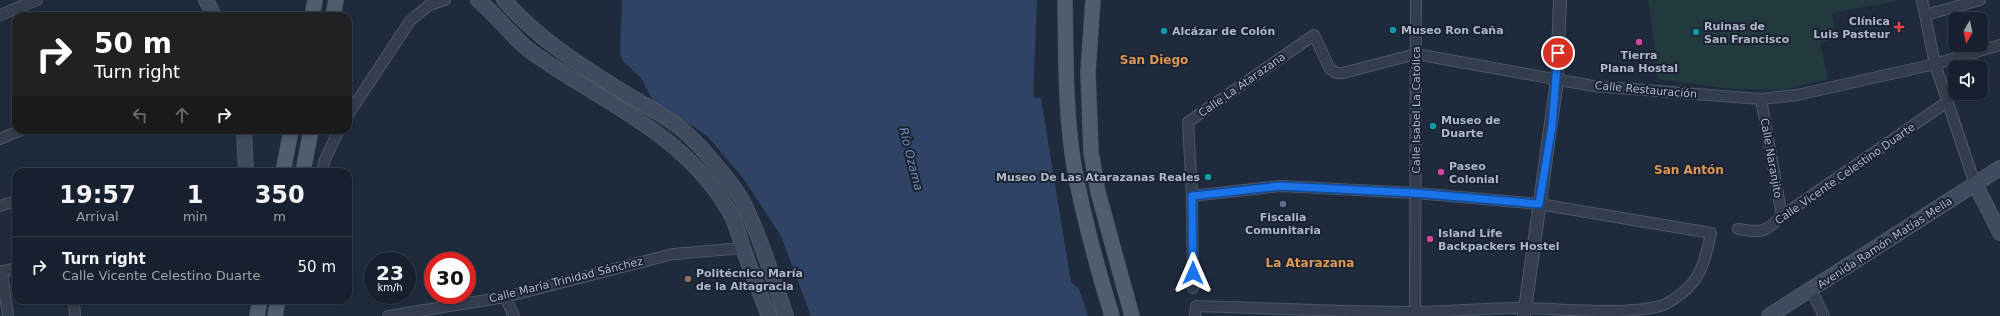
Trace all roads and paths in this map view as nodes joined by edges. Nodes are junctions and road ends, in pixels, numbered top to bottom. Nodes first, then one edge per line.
1 (37, 0) edge
2 (206, 0) edge
3 (315, 0) edge
4 (336, 0) edge
5 (445, 0) edge
6 (478, 0) edge
7 (504, 0) edge
8 (1065, 0) edge
9 (1093, 0) edge
10 (1416, 0) edge
11 (1560, 0) edge
12 (1922, 0) edge
13 (1980, 0) edge
14 (212, 12) edge
15 (313, 12) edge
16 (334, 12) edge
17 (0, 15) edge
18 (1925, 15) junction
19 (1314, 35) joint
20 (2000, 45) edge
21 (1416, 54) junction
22 (1935, 64) junction
23 (1557, 80) junction
24 (1761, 99) junction
25 (1947, 102) junction
26 (352, 109) edge
27 (12, 134) edge
28 (244, 134) edge
29 (290, 134) edge
30 (310, 134) edge
31 (337, 134) edge
32 (0, 139) edge
33 (246, 168) edge
34 (285, 168) edge
35 (304, 168) edge
36 (323, 168) edge
37 (2000, 168) edge
38 (1975, 184) junction
39 (1415, 193) junction
40 (1192, 196) junction
41 (12, 202) edge
42 (1539, 204) junction
43 (0, 206) edge
44 (1782, 216) junction
45 (1738, 229) dead end
46 (2000, 233) edge
47 (744, 248) junction
48 (12, 269) edge
49 (1, 271) edge
50 (1193, 288) dead end
51 (1811, 290) junction
52 (505, 297) junction
53 (74, 304) edge
54 (259, 304) edge
55 (277, 304) edge
56 (443, 312) edge
57 (1525, 312) edge
58 (1195, 313) edge
59 (1415, 314) edge
60 (8, 316) edge
61 (75, 316) edge
62 (257, 316) edge
63 (275, 316) edge
64 (388, 316) edge
65 (514, 316) edge
66 (769, 316) edge
67 (786, 316) edge
68 (1112, 316) edge
69 (1132, 316) edge
70 (1768, 316) edge
71 (1824, 316) edge

1 - 17 street
2 - 14 main road
3 - 15 main road
4 - 16 main road
5 - 26 street
6 - 47 main road
7 - 67 main road
8 - 68 main road
9 - 69 main road
10 - 21 street, Calle Isabel La Católica
11 - 23 street
12 - 18 street
13 - 18 street
18 - 22 street
19 - 21 street, Calle Restauración
19 - 40 street, Calle La Atarazana
20 - 22 street, Calle Restauración
21 - 23 street, Calle Restauración
21 - 39 street, Calle Isabel La Católica
22 - 24 street, Calle Restauración
22 - 25 street
23 - 24 street, Calle Restauración
23 - 42 street
24 - 44 street, Calle Naranjito
25 - 38 street
25 - 44 street, Calle Vicente Celestino Duarte
27 - 32 street
28 - 33 main road
29 - 34 main road
30 - 35 main road
31 - 36 street
37 - 38 main road, Avenida Ramón Matías Mella
38 - 46 main road
38 - 51 main road, Avenida Ramón Matías Mella
39 - 40 street
39 - 42 street
39 - 59 street, Calle Isabel La Católica
40 - 50 street, Calle La Atarazana
41 - 43 street
42 - 57 street
42 - 57 street
44 - 45 street, Calle Vicente Celestino Duarte
47 - 52 street, Calle María Trinidad Sánchez
47 - 66 main road
48 - 49 street
49 - 60 street
51 - 70 main road, Avenida Ramón Matías Mella
51 - 71 street
52 - 56 street, Calle María Trinidad Sánchez
52 - 65 street
53 - 61 street
54 - 62 main road
55 - 63 main road
56 - 64 street, Calle María Trinidad Sánchez
57 - 59 street
58 - 59 street

